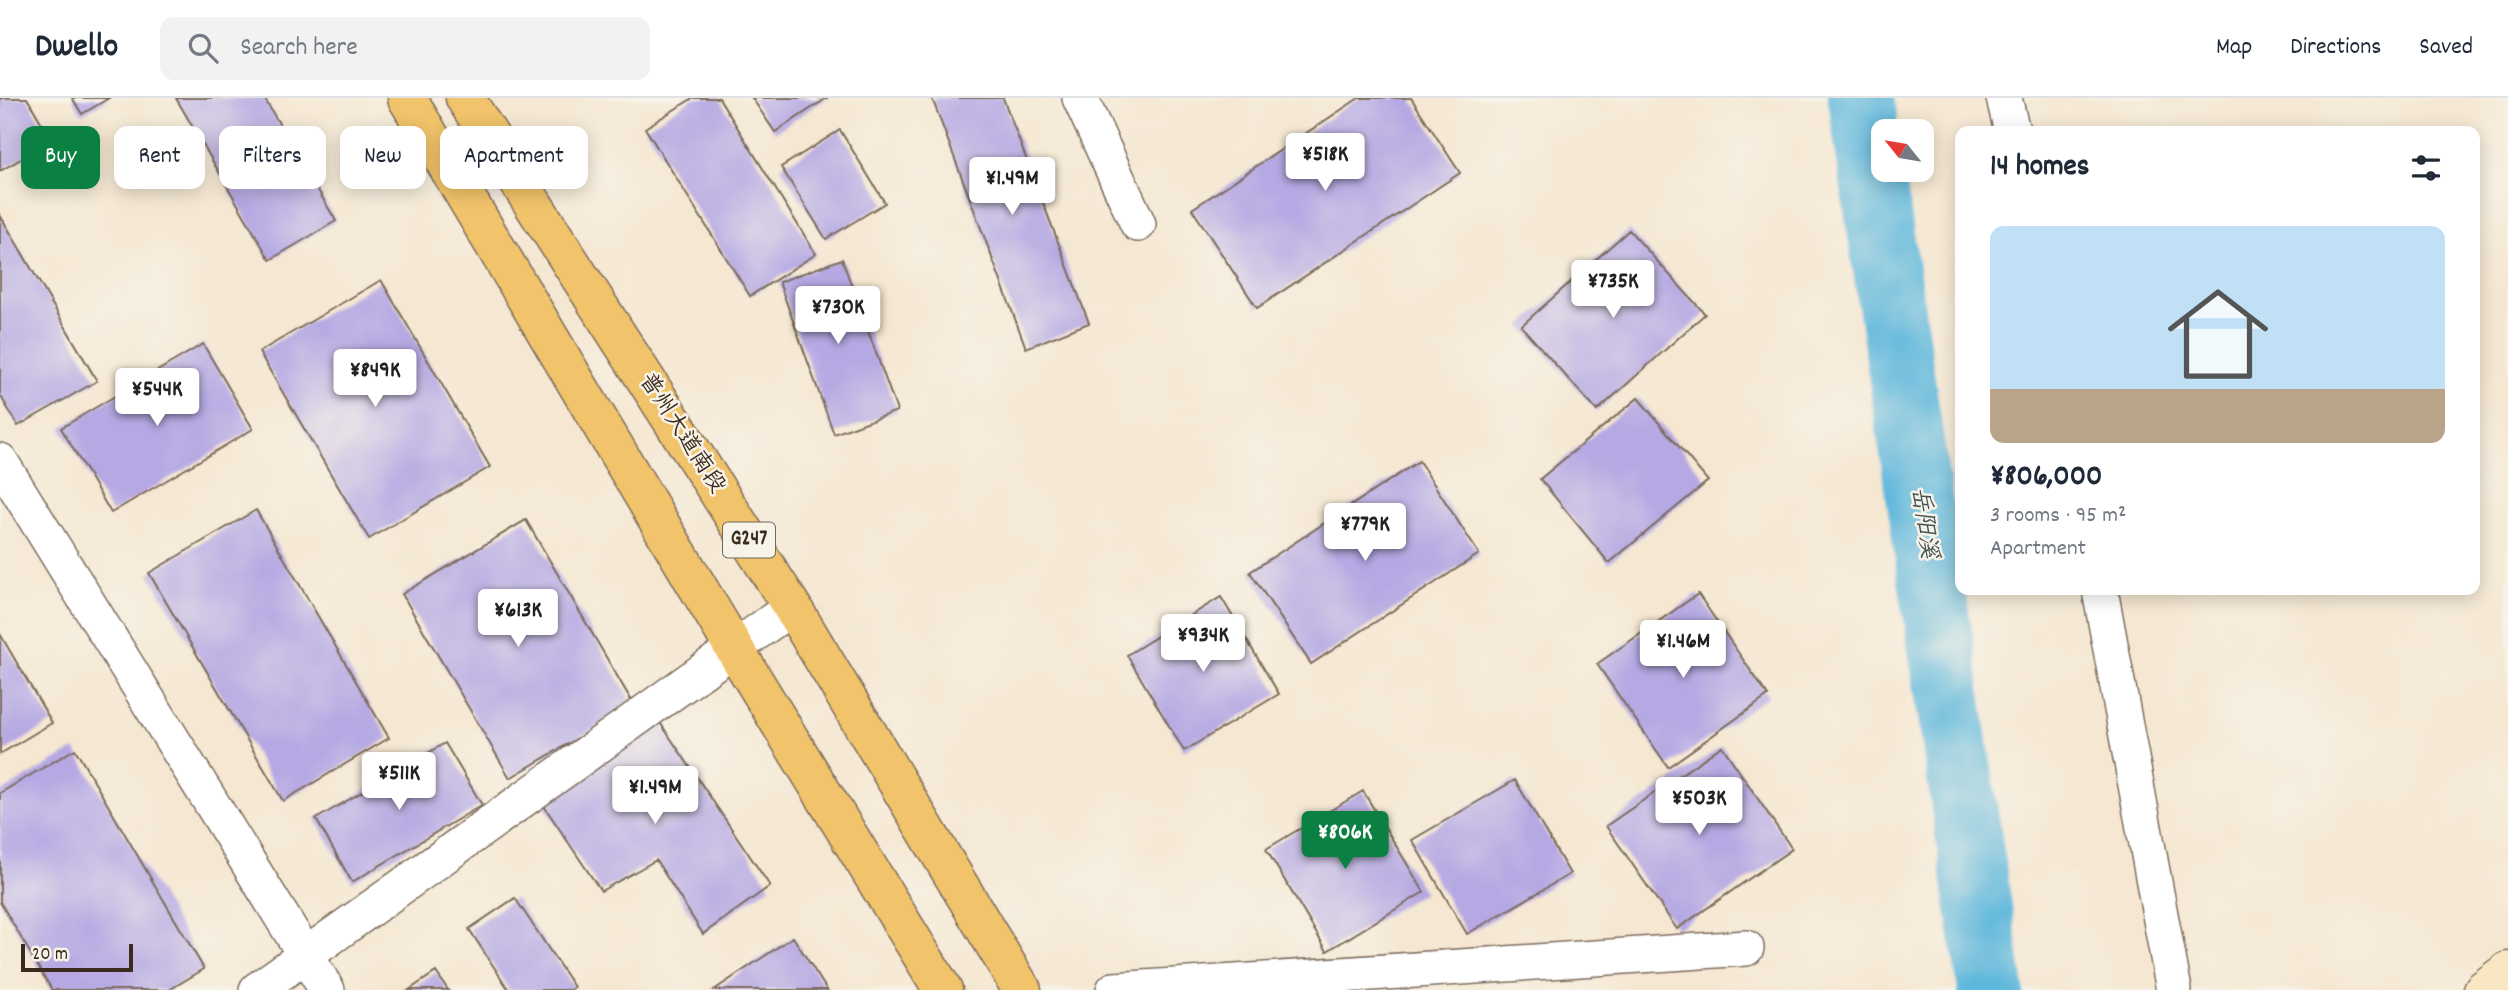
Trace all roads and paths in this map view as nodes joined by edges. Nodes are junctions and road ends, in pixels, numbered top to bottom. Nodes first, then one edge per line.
1 (407, 98) edge
2 (465, 98) edge
3 (1080, 98) edge
4 (2004, 98) edge
5 (2011, 126) edge
6 (1138, 224) dead end
7 (0, 461) edge
8 (2101, 595) edge
9 (792, 607) junction
10 (734, 648) junction
11 (1746, 948) dead end
12 (306, 956) junction
13 (2508, 971) edge
14 (257, 990) edge
15 (327, 990) edge
16 (943, 990) edge
17 (1021, 990) edge
18 (1114, 990) edge
19 (2174, 990) edge
20 (2483, 990) edge

1 - 10 highway
2 - 9 highway, 普州大道南段 / G247
3 - 6 street
4 - 5 street
7 - 12 street
8 - 19 street
9 - 10 street
9 - 17 highway, 普州大道南段 / G247
10 - 12 street
10 - 16 highway
11 - 18 street
12 - 14 street
12 - 15 street
13 - 20 street

